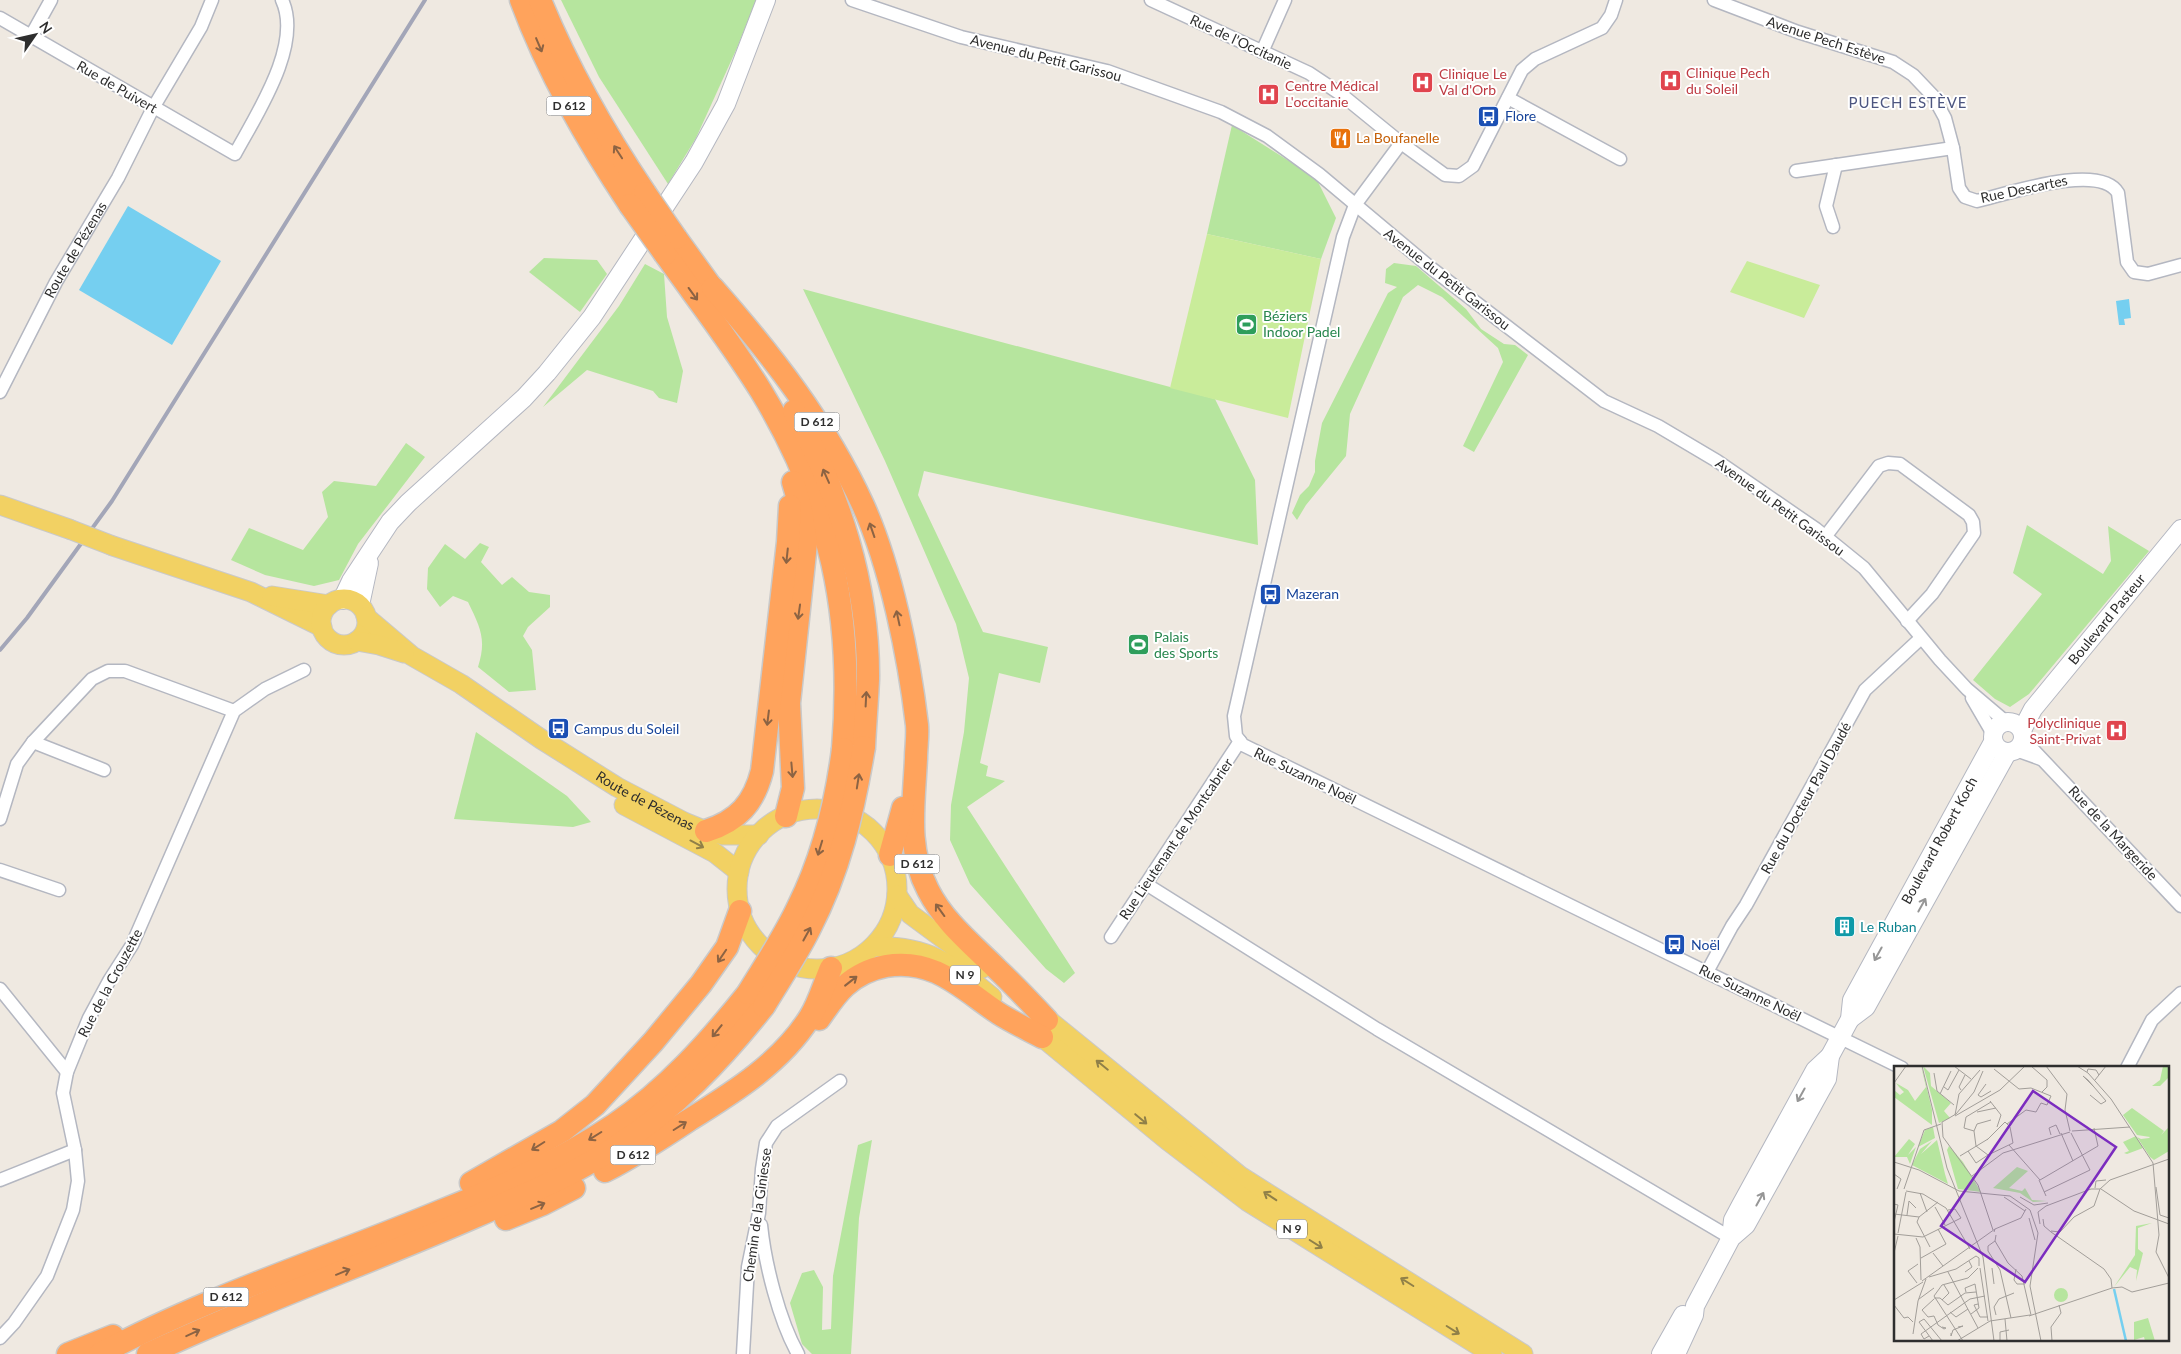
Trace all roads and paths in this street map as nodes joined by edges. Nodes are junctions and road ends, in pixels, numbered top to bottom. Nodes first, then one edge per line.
1 (51, 0) edge
2 (212, 0) edge
3 (282, 0) edge
4 (521, 0) edge
5 (540, 0) edge
6 (766, 0) edge
7 (852, 0) edge
8 (1151, 0) edge
9 (1285, 0) edge
10 (1616, 0) edge
11 (1714, 0) edge
12 (0, 18) edge
13 (31, 36) junction
14 (1262, 52) junction
15 (1508, 98) junction
16 (154, 108) junction
17 (1401, 143) junction
18 (1953, 148) junction
19 (1620, 159) dead end
20 (1836, 165) junction
21 (1796, 171) dead end
22 (638, 199) junction
23 (1355, 206) junction
24 (1833, 227) dead end
25 (671, 246) junction
26 (2181, 265) edge
27 (713, 288) junction
28 (760, 390) junction
29 (0, 392) edge
30 (791, 473) junction
31 (0, 505) edge
32 (2181, 529) edge
33 (1825, 537) junction
34 (370, 555) junction
35 (251, 592) junction
36 (336, 602) junction
37 (363, 611) junction
38 (1907, 621) junction
39 (322, 627) junction
40 (1921, 638) junction
41 (357, 641) junction
42 (412, 656) junction
43 (906, 660) junction
44 (304, 670) dead end
45 (1967, 689) junction
46 (234, 711) junction
47 (2014, 736) junction
48 (1993, 738) junction
49 (541, 739) junction
50 (1240, 741) junction
51 (33, 742) junction
52 (853, 748) junction
53 (104, 770) dead end
54 (786, 816) junction
55 (0, 819) edge
56 (706, 831) junction
57 (759, 835) junction
58 (890, 855) junction
59 (0, 870) edge
60 (739, 872) junction
61 (1146, 884) junction
62 (59, 890) dead end
63 (897, 895) junction
64 (2181, 906) edge
65 (740, 911) junction
66 (1111, 937) dead end
67 (873, 947) junction
68 (831, 968) junction
69 (1707, 972) junction
70 (0, 989) edge
71 (2181, 994) edge
72 (756, 1000) junction
73 (1850, 1019) junction
74 (1044, 1028) junction
75 (1840, 1037) junction
76 (1898, 1066) edge
77 (2127, 1066) edge
78 (67, 1072) junction
79 (756, 1075) junction
80 (840, 1081) dead end
81 (75, 1150) junction
82 (0, 1180) edge
83 (759, 1213) junction
84 (1731, 1238) junction
85 (354, 1247) junction
86 (376, 1259) junction
87 (269, 1280) junction
88 (1695, 1306) junction
89 (0, 1338) edge
90 (68, 1354) edge
91 (100, 1354) edge
92 (148, 1354) edge
93 (743, 1354) edge
94 (798, 1354) edge
95 (1492, 1354) edge
96 (1523, 1354) edge
97 (1661, 1354) edge
98 (1676, 1354) edge

1 - 13 street
2 - 16 street, Route de Pézenas
3 - 16 street, Rue de Puivert
4 -> 22 highway, D 612
22 -> 5 highway, D 612
6 - 34 street
7 - 23 street, Avenue du Petit Garissou
8 - 14 street, Rue de l'Occitanie
9 - 14 street
10 - 15 street, Rue de l'Occitanie
11 - 18 street, Avenue Pech Estève
12 - 13 street, Rue de Puivert
13 - 16 street, Rue de Puivert
14 - 17 street, Rue de l'Occitanie
15 - 17 street, Rue de l'Occitanie
15 - 19 street
16 - 29 street, Route de Pézenas
17 - 23 street
18 - 20 street
18 - 26 street, Rue Descartes
20 - 21 street
20 - 24 street
22 - 25 highway, D 612, bridge
23 - 33 street, Avenue du Petit Garissou
23 - 50 street, Rue Suzanne Noël
25 - 27 highway, D 612
25 -> 28 highway, D 612
43 -> 27 highway, D 612
52 -> 27 highway, D 612
28 - 30 highway, D 612
28 - 52 highway, D 612
30 -> 54 highway, D 612
30 -> 56 highway, D 612
31 - 35 main road, bridge
32 - 47 street, Boulevard Pasteur
33 - 38 street, Avenue du Petit Garissou
33 - 38 street
34 - 36 street
34 - 37 street
35 - 36 main road
35 - 39 main road
36 - 37 main road
36 - 39 main road
37 - 41 main road
37 - 42 main road, Route de Pézenas
38 - 40 street, Avenue du Petit Garissou
39 - 41 main road
40 - 45 street, Avenue du Petit Garissou
40 - 69 street, Rue du Docteur Paul Daudé
41 - 42 main road, Route de Pézenas
42 - 49 main road, Route de Pézenas
43 - 58 highway
74 -> 43 highway, D 612
44 - 46 street
45 - 47 street, Avenue du Petit Garissou
45 - 48 street, Avenue du Petit Garissou
46 - 51 street
46 - 78 street, Rue de la Crouzette
47 - 48 street, Boulevard Robert Koch
47 - 48 street
47 - 64 street, Rue de la Margeride
73 -> 47 street, Boulevard Robert Koch
48 -> 73 street, Boulevard Robert Koch
49 - 56 main road, Route de Pézenas
49 -> 60 main road, Route de Pézenas
50 - 61 street, Rue Lieutenant de Montcabrier
50 - 69 street, Rue Suzanne Noël
51 - 53 street
51 - 55 street
52 - 72 highway, D 612, bridge
54 - 57 main road
54 - 58 main road
56 - 57 main road, Route de Pézenas
57 - 60 main road
58 - 63 main road
59 - 62 street
60 - 65 main road
61 - 66 street, Rue Lieutenant de Montcabrier
61 - 84 street
63 - 67 main road
63 - 74 main road, N 9
65 - 68 main road
65 -> 85 highway, D 612
67 - 68 main road
67 - 74 main road, N 9
68 - 79 highway, D 612
69 - 75 street, Rue Suzanne Noël
70 - 78 street
71 - 77 street
72 -> 85 highway, D 612
72 - 86 highway, D 612
73 - 75 street, Boulevard Robert Koch
79 -> 74 highway, D 612
74 -> 95 main road, N 9
96 -> 74 main road, N 9
75 - 76 street, Rue Suzanne Noël
75 - 84 street, Boulevard Robert Koch
78 - 81 street, Rue de la Crouzette
86 -> 79 highway, D 612
80 - 83 street, Chemin de la Giniesse
81 - 82 street
81 - 89 street, Rue de la Crouzette
83 - 93 street, Chemin de la Giniesse
83 - 94 street
84 - 88 street, Boulevard Robert Koch
85 - 87 highway, D 612
92 -> 86 highway, D 612
87 - 90 highway, D 612
87 - 91 highway, D 612
88 - 97 street, Boulevard Robert Koch
88 - 98 street, Boulevard Robert Koch

